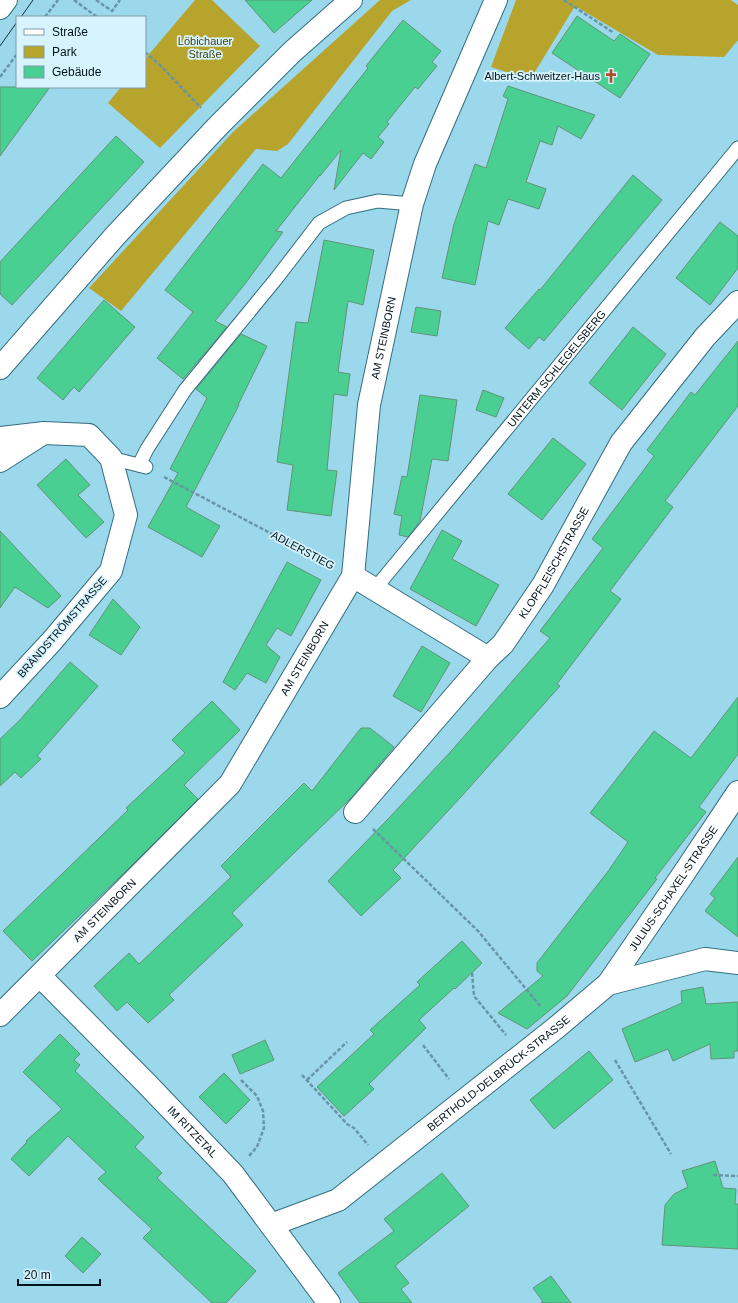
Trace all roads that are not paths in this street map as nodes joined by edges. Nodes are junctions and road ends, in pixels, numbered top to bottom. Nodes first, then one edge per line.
1 (6, 0) edge
2 (351, 0) edge
3 (496, 0) edge
4 (0, 8) edge
5 (738, 148) edge
6 (412, 204) junction
7 (738, 302) edge
8 (0, 368) edge
9 (44, 434) junction
10 (0, 438) edge
11 (111, 458) junction
12 (0, 461) edge
13 (353, 576) junction
14 (374, 590) junction
15 (488, 658) junction
16 (0, 697) edge
17 (738, 792) edge
18 (355, 812) road end
19 (738, 963) edge
20 (40, 976) junction
21 (608, 984) junction
22 (0, 1015) edge
23 (271, 1225) junction
24 (329, 1303) edge

1 - 4 street
2 - 8 street
3 - 6 street, AM STEINBORN
5 - 14 lane, UNTERM SCHLEGELSBERG
6 - 11 lane
6 - 13 street, AM STEINBORN
7 - 15 street, KLOPFLEISCHSTRASSE
9 - 10 street
9 - 11 street
9 - 12 street
11 - 16 street, BRÄNDSTRÖMSTRASSE
13 - 14 street
13 - 20 street, AM STEINBORN
14 - 15 street
15 - 18 street, KLOPFLEISCHSTRASSE
17 - 21 street, JULIUS-SCHAXEL-STRASSE
19 - 21 street, BERTHOLD-DELBRÜCK-STRASSE
20 - 22 street, AM STEINBORN
20 - 23 street, IM RITZETAL
21 - 23 street, BERTHOLD-DELBRÜCK-STRASSE
23 - 24 street, IM RITZETAL

